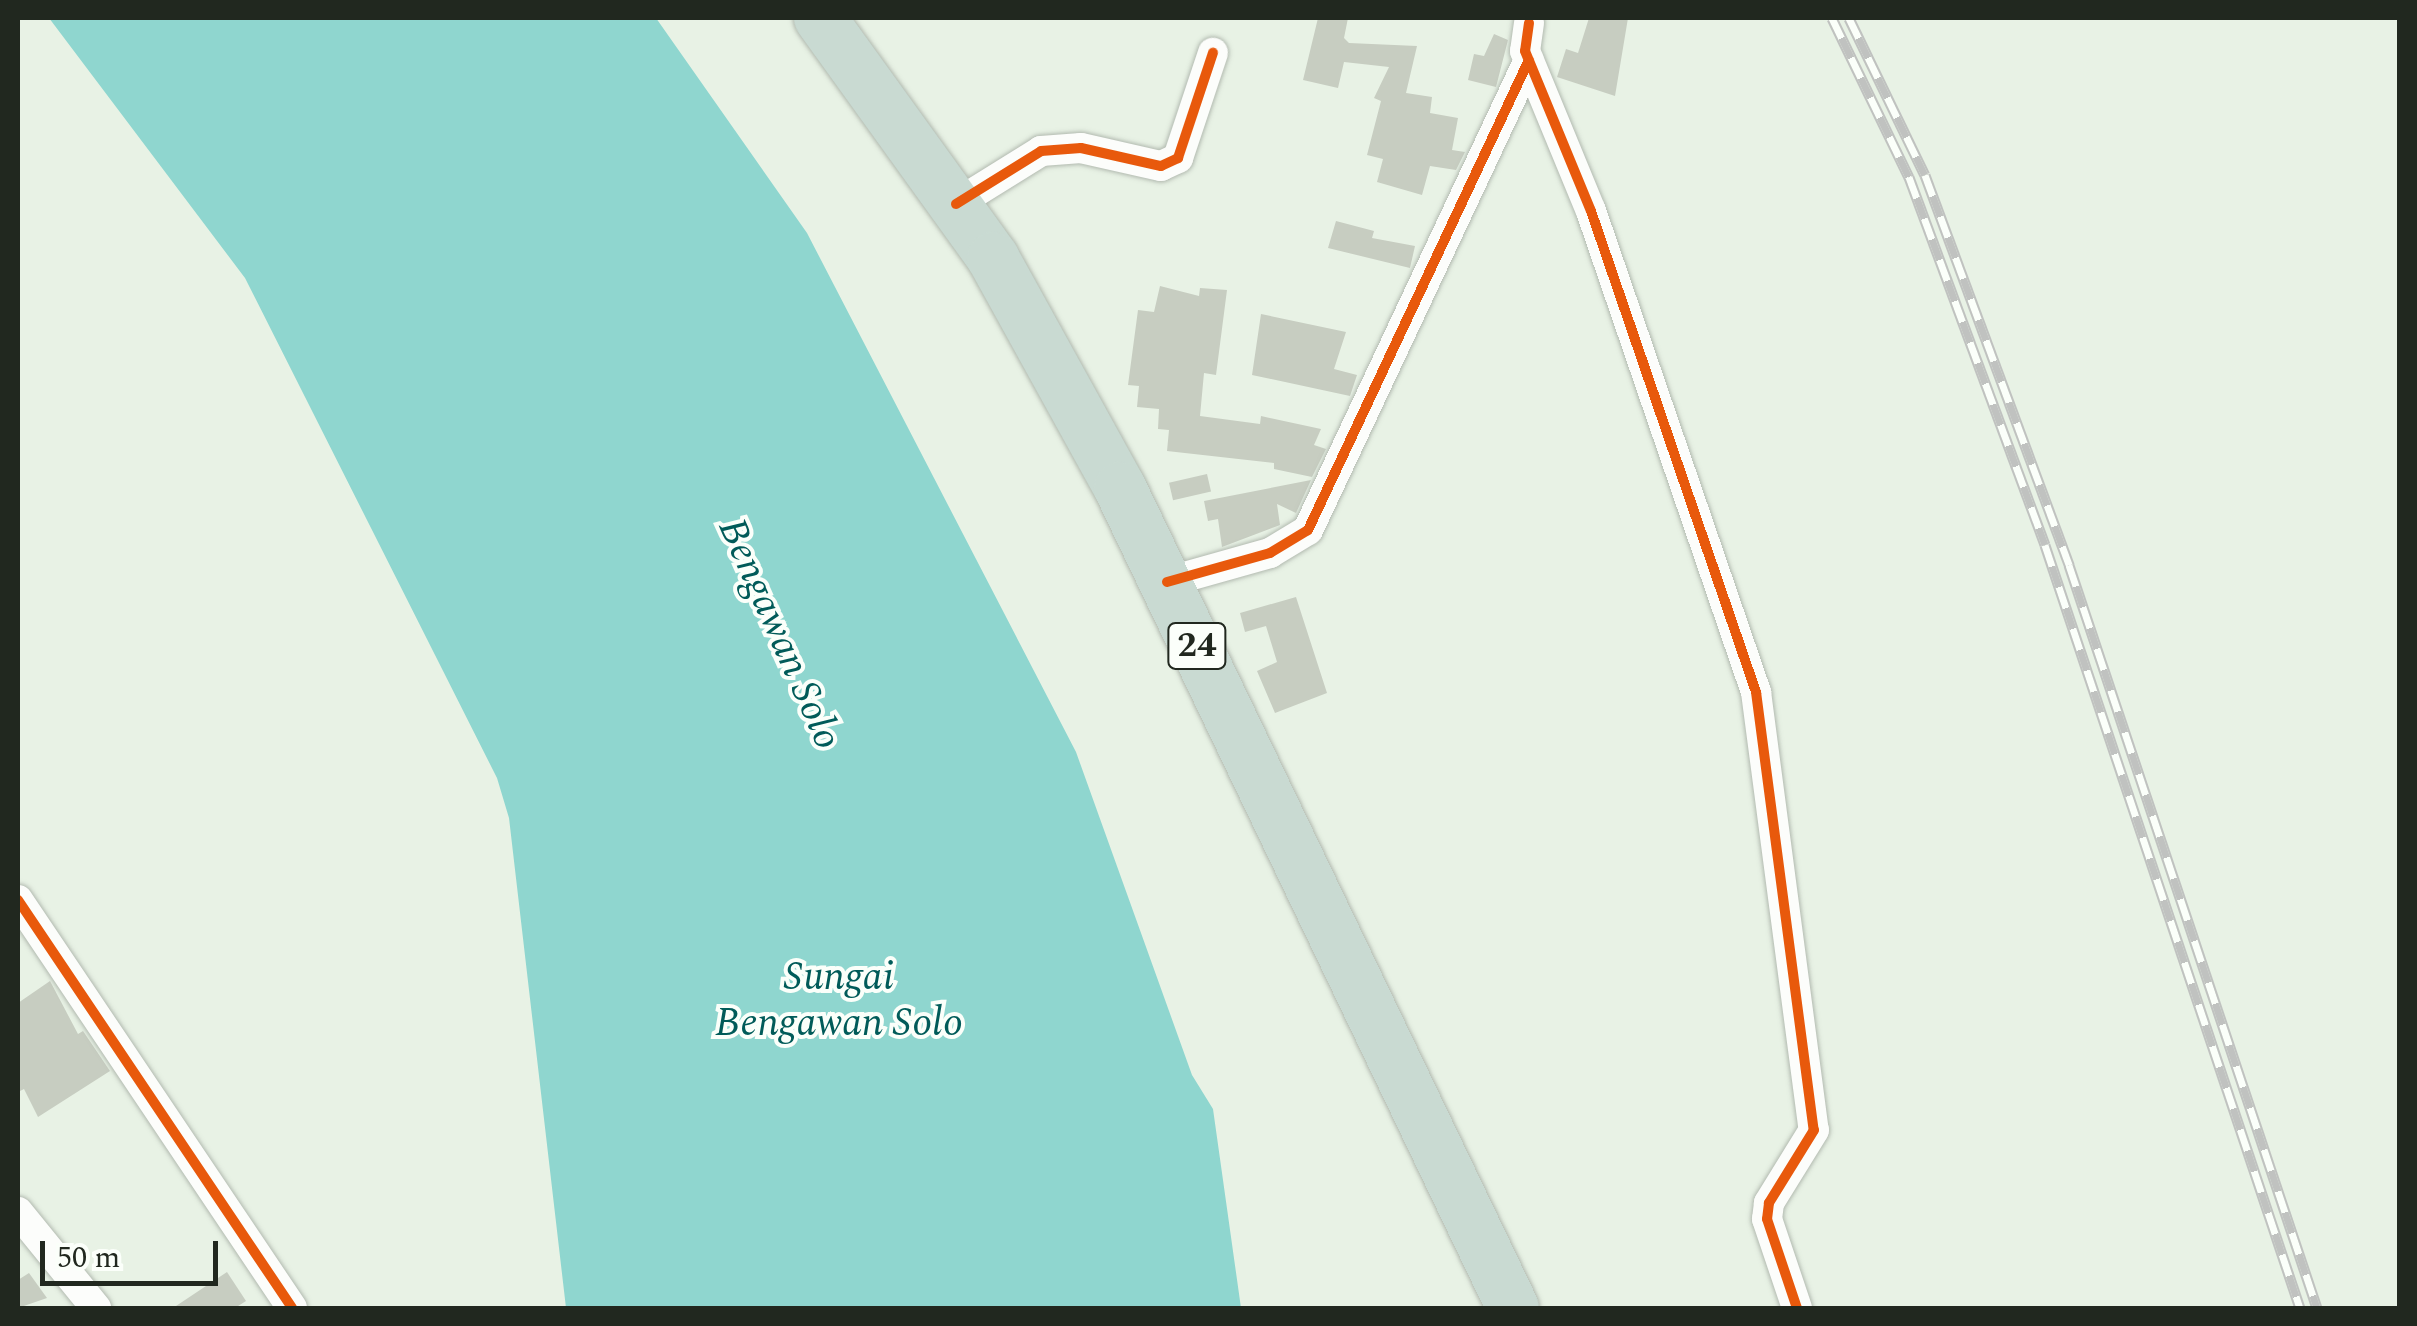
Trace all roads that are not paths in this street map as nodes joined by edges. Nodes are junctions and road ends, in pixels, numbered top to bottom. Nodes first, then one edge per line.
1 (820, 18) edge
2 (1527, 19) edge
3 (1213, 52) dead end
4 (1529, 60) junction
5 (956, 204) junction
6 (1167, 582) junction
7 (18, 900) edge
8 (18, 1212) edge
9 (96, 1308) edge
10 (292, 1308) edge
11 (1513, 1308) edge
12 (1798, 1308) edge

1 - 5 highway, 24
2 - 4 street
3 - 5 street
4 - 6 street
4 - 12 street
5 - 6 highway, 24
6 - 11 highway, 24
7 - 10 street
8 - 9 street

